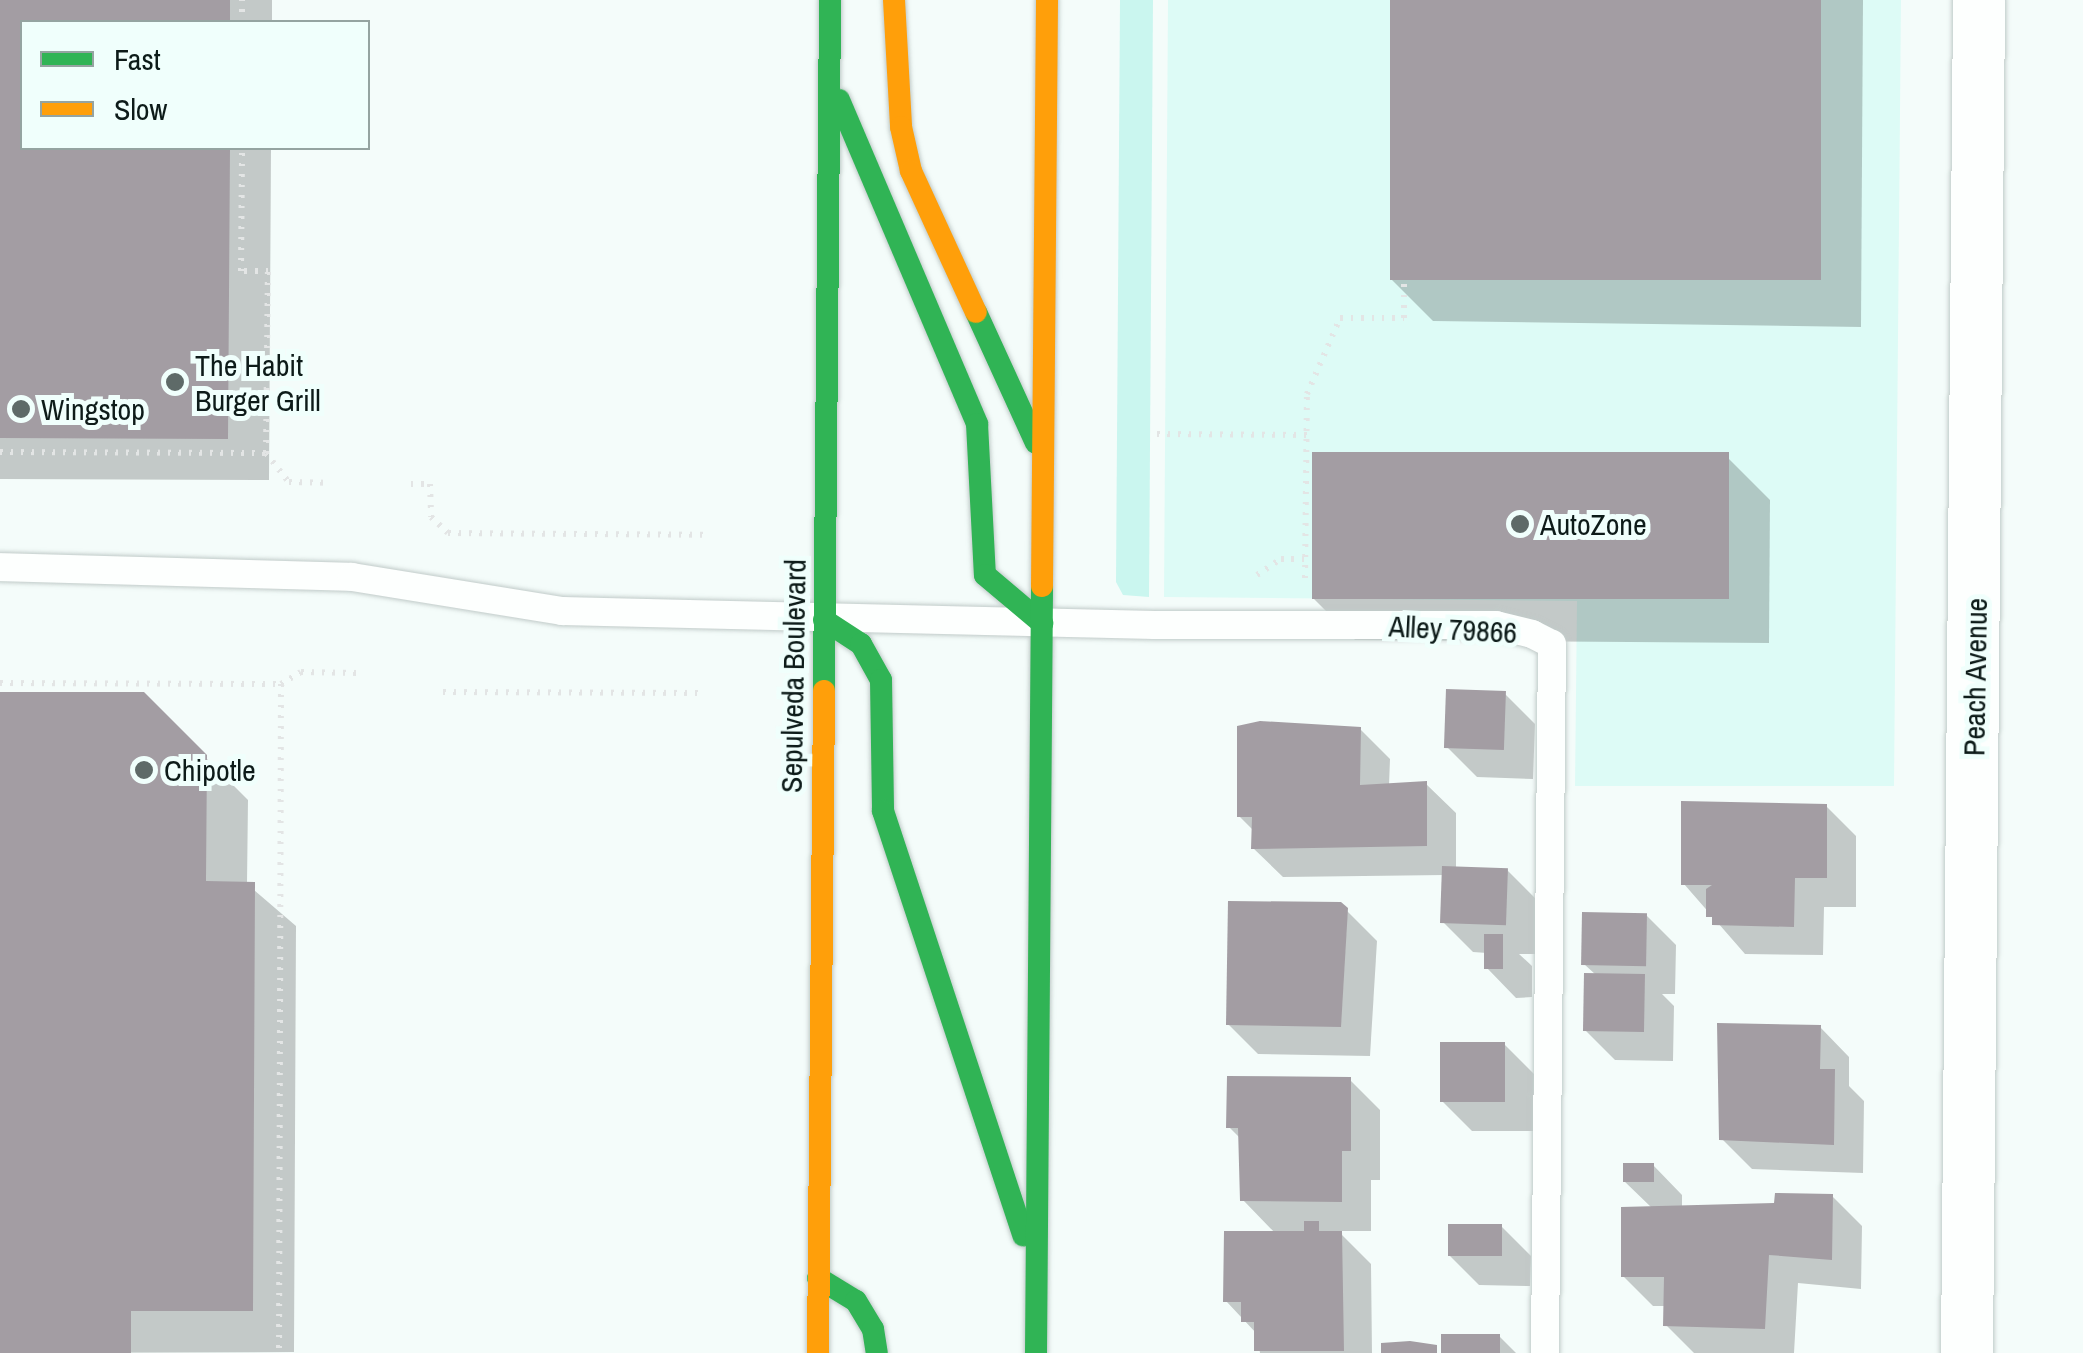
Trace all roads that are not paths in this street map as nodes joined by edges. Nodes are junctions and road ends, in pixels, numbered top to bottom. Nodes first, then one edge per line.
1 (830, 0) edge
2 (894, 0) edge
3 (1047, 0) edge
4 (1979, 0) edge
5 (830, 79) junction
6 (1043, 459) junction
7 (0, 567) edge
8 (824, 620) junction
9 (1042, 623) junction
10 (1037, 1276) junction
11 (818, 1278) junction
12 (818, 1353) edge
13 (877, 1353) edge
14 (1036, 1353) edge
15 (1546, 1353) edge
16 (1968, 1353) edge

1 - 5 main road, Sepulveda Boulevard
2 - 6 main road
3 - 6 main road
4 - 16 street, Peach Avenue
5 - 8 main road, Sepulveda Boulevard
5 - 9 main road
6 - 9 main road
7 - 8 lane, Alley 79866
8 - 9 lane, Alley 79866
8 - 10 main road
8 - 11 main road, Sepulveda Boulevard
9 - 10 main road
9 - 15 lane, Alley 79866
10 - 14 main road
11 - 12 main road, Sepulveda Boulevard
11 - 13 main road

